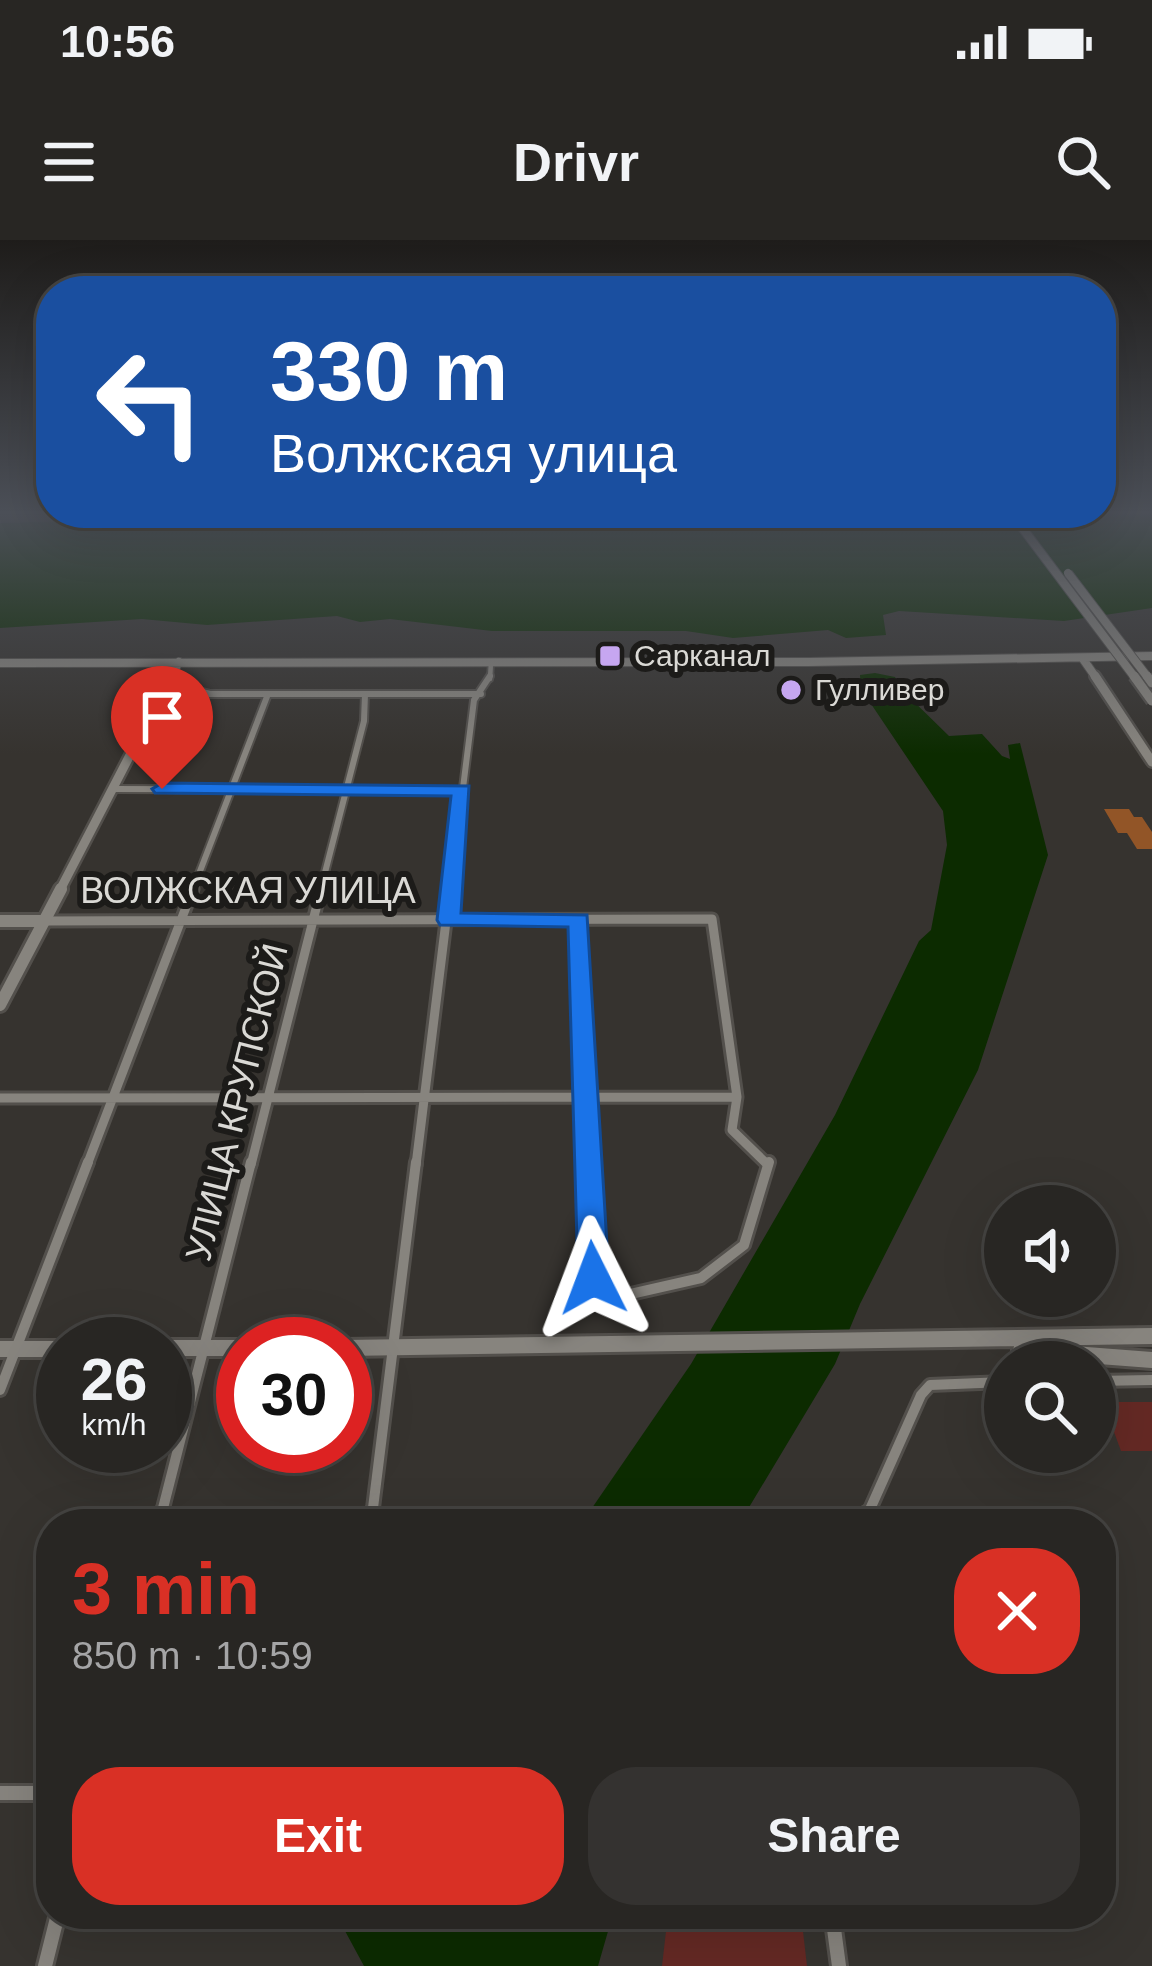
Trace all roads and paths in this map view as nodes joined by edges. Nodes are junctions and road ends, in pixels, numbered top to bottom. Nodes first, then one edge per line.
1 (1072, 594) edge
2 (1083, 594) edge
3 (1152, 656) edge
4 (1083, 658) junction
5 (179, 662) junction
6 (490, 662) junction
7 (0, 663) edge
8 (168, 683) junction
9 (1152, 683) edge
10 (268, 694) junction
11 (365, 694) junction
12 (481, 694) junction
13 (1152, 700) edge
14 (1152, 762) edge
15 (114, 789) junction
16 (231, 790) junction
17 (346, 790) junction
18 (462, 790) junction
19 (182, 920) junction
20 (314, 920) junction
21 (448, 920) junction
22 (579, 920) junction
23 (44, 921) junction
24 (0, 922) edge
25 (0, 1005) edge
26 (111, 1096) junction
27 (268, 1096) junction
28 (424, 1096) junction
29 (584, 1096) junction
30 (737, 1097) junction
31 (0, 1098) edge
32 (1152, 1336) edge
33 (920, 1343) junction
34 (984, 1347) edge
35 (192, 1348) edge
36 (203, 1348) junction
37 (216, 1348) edge
38 (9, 1349) edge
39 (372, 1349) edge
40 (394, 1349) junction
41 (1116, 1356) edge
42 (1152, 1360) edge
43 (1116, 1362) edge
44 (1152, 1380) edge
45 (1116, 1381) joint
46 (984, 1383) edge
47 (0, 1390) edge
48 (163, 1509) edge
49 (373, 1509) edge
50 (870, 1509) edge
51 (0, 1792) edge
52 (36, 1793) edge
53 (54, 1929) edge
54 (834, 1929) edge
55 (44, 1966) edge
56 (839, 1966) edge

1 - 13 main road, bridge
2 - 9 main road, bridge
3 - 4 main road
4 - 6 main road
4 - 14 main road
5 - 6 main road
5 - 7 main road
5 - 8 main road
6 - 12 street
8 - 10 street
8 - 15 main road
10 - 11 street
10 - 16 street
11 - 12 street
11 - 17 street, УЛИЦА КРУПСКОЙ
12 - 18 street
15 - 16 street
15 - 23 main road
16 - 17 street
16 - 19 street
17 - 18 street
17 - 20 street, УЛИЦА КРУПСКОЙ
18 - 21 street
19 - 20 street, ВОЛЖСКАЯ УЛИЦА
19 - 23 street, ВОЛЖСКАЯ УЛИЦА
19 - 26 street
20 - 21 street, ВОЛЖСКАЯ УЛИЦА
20 - 27 street, УЛИЦА КРУПСКОЙ
21 - 22 street, ВОЛЖСКАЯ УЛИЦА
21 - 28 street
22 - 29 street
22 - 30 street, ВОЛЖСКАЯ УЛИЦА
23 - 24 main road, ВОЛЖСКАЯ УЛИЦА
23 - 25 main road
26 - 27 street
26 - 31 street
26 - 38 street
27 - 28 street
27 - 36 street, УЛИЦА КРУПСКОЙ
28 - 29 street
28 - 40 street
29 - 30 street
29 - 30 street
32 - 33 main road
33 - 34 main road
33 - 40 main road
35 - 36 main road
36 - 37 main road
36 - 48 street, УЛИЦА КРУПСКОЙ
38 - 47 street
39 - 40 main road
40 - 49 street
41 - 42 main road
43 - 45 street
44 - 45 street
46 - 50 street
51 - 52 street
53 - 55 street
54 - 56 street

